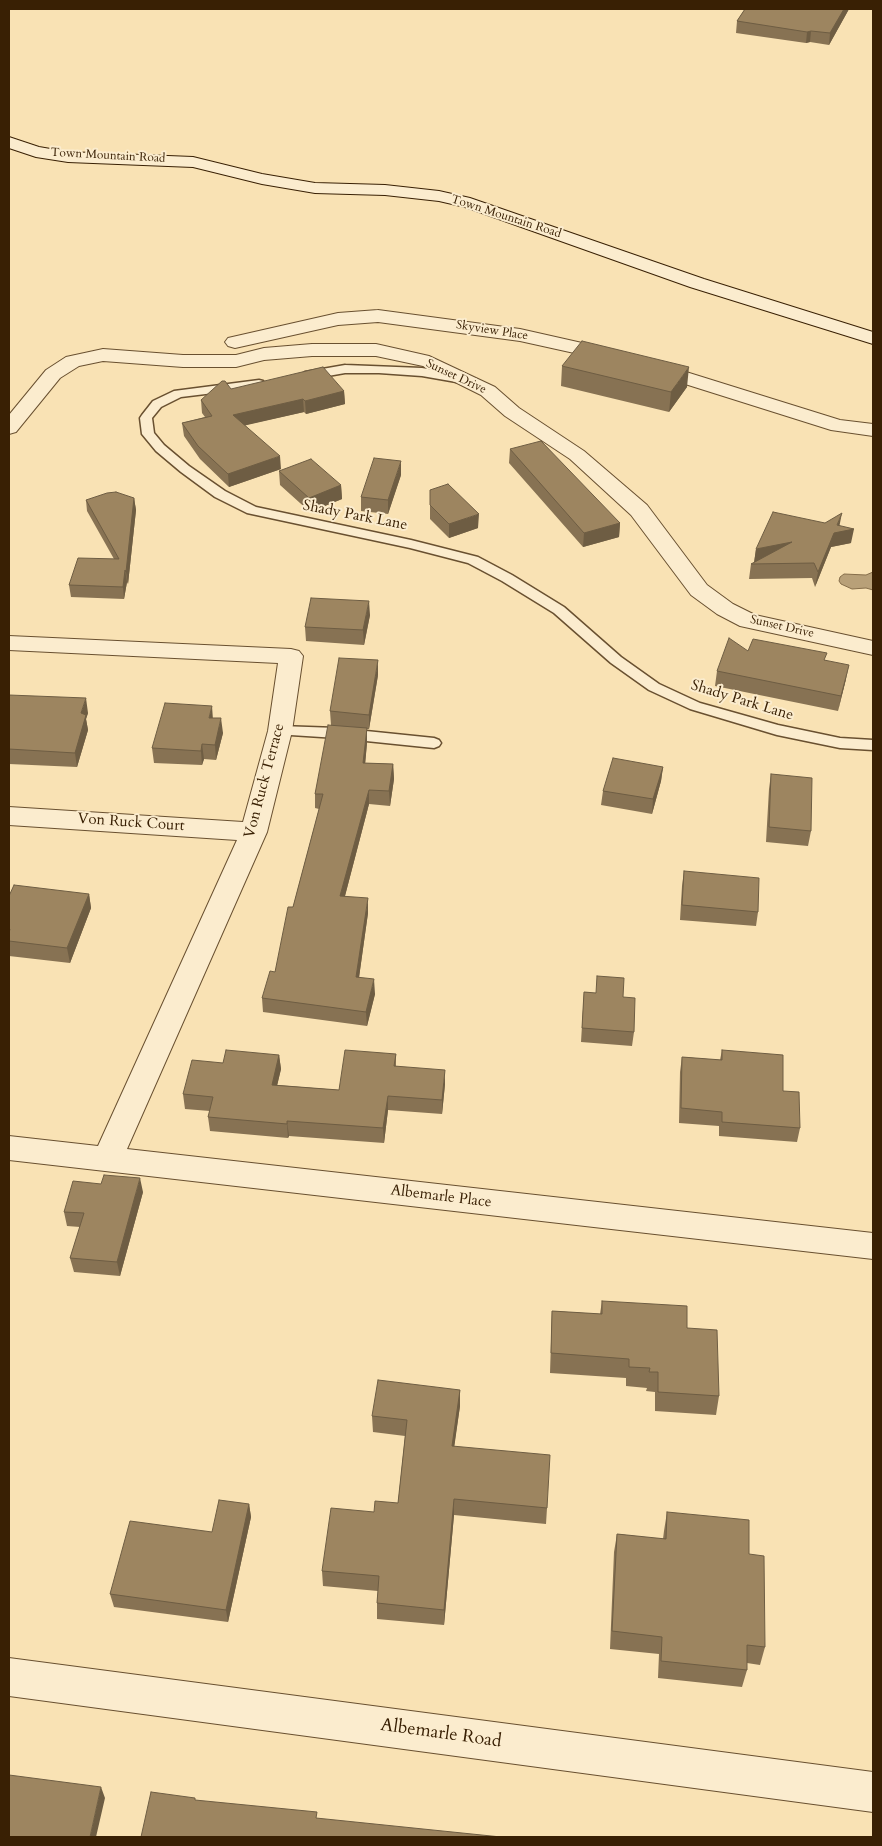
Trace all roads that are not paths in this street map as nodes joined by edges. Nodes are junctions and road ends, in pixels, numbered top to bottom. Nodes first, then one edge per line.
1 (9, 142) edge
2 (873, 338) edge
3 (103, 355) junction
4 (292, 378) edge
5 (462, 379) junction
6 (274, 381) edge
7 (9, 428) edge
8 (873, 430) edge
9 (9, 643) edge
10 (873, 648) edge
11 (280, 731) junction
12 (434, 743) dead end
13 (873, 745) edge
14 (9, 816) edge
15 (254, 832) junction
16 (9, 1148) edge
17 (108, 1158) junction
18 (873, 1246) edge
19 (9, 1677) edge
20 (873, 1792) edge

1 - 2 street, Town Mountain Road
3 - 5 street, Sunset Drive
3 - 7 street, Sunset Drive
3 - 8 street, Skyview Place
4 - 5 lane
5 - 10 street, Sunset Drive
6 - 13 lane, Shady Park Lane
9 - 11 street, Von Ruck Terrace
11 - 12 lane
11 - 15 street, Von Ruck Terrace
14 - 15 street, Von Ruck Court
15 - 17 street, Von Ruck Terrace
16 - 17 street, Albemarle Place
17 - 18 street, Albemarle Place
19 - 20 street, Albemarle Road

